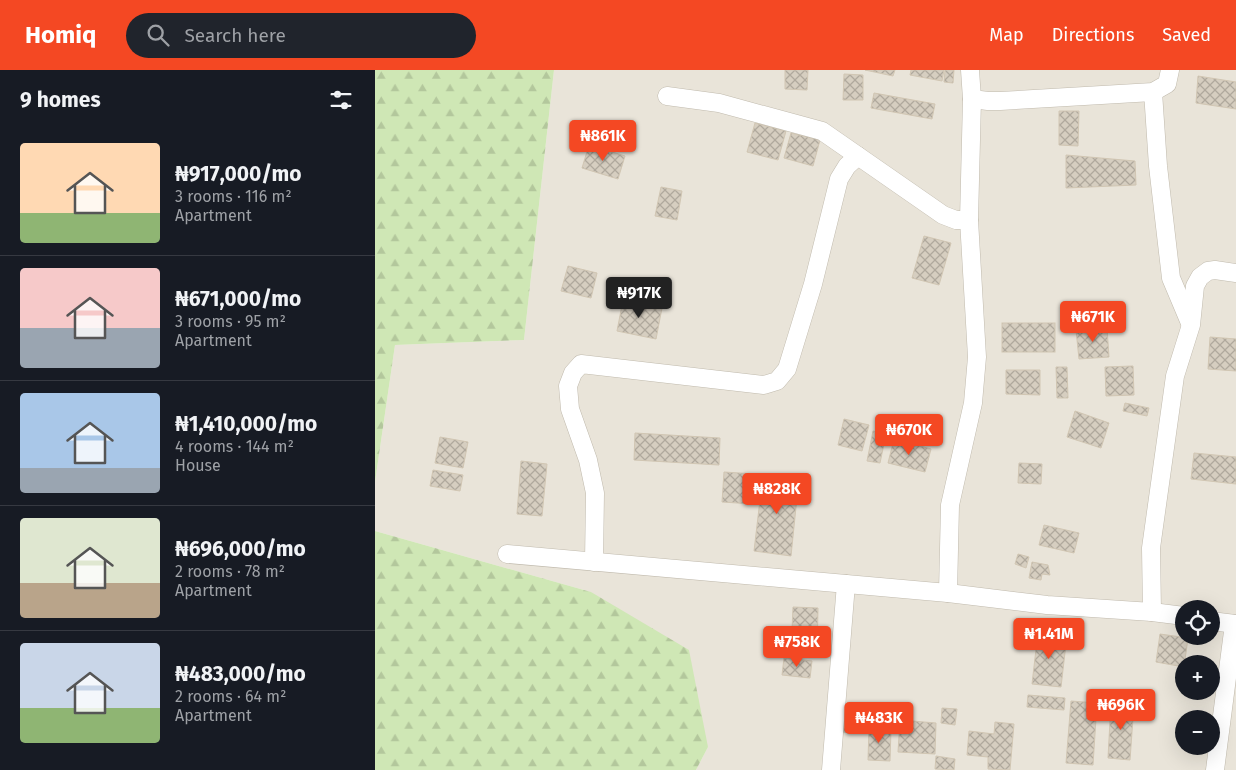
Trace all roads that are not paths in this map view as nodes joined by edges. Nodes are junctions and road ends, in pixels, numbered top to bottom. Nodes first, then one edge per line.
1 (970, 70) edge
2 (1170, 70) edge
3 (1153, 92) junction
4 (667, 96) dead end
5 (972, 99) junction
6 (859, 156) junction
7 (969, 220) junction
8 (1236, 273) edge
9 (1191, 325) junction
10 (507, 554) dead end
11 (594, 562) junction
12 (846, 584) junction
13 (948, 593) junction
14 (1152, 612) junction
15 (1175, 615) edge
16 (1220, 622) edge
17 (1235, 624) edge
18 (831, 770) edge
19 (1215, 770) edge

1 - 5 street
2 - 3 street
3 - 5 street
3 - 9 street
4 - 6 street
5 - 7 street
6 - 7 street
6 - 11 street
7 - 13 street
8 - 9 street
9 - 14 street
10 - 11 street
11 - 12 street
12 - 13 street
12 - 18 street
13 - 14 street
14 - 15 street
16 - 17 street
17 - 19 street

